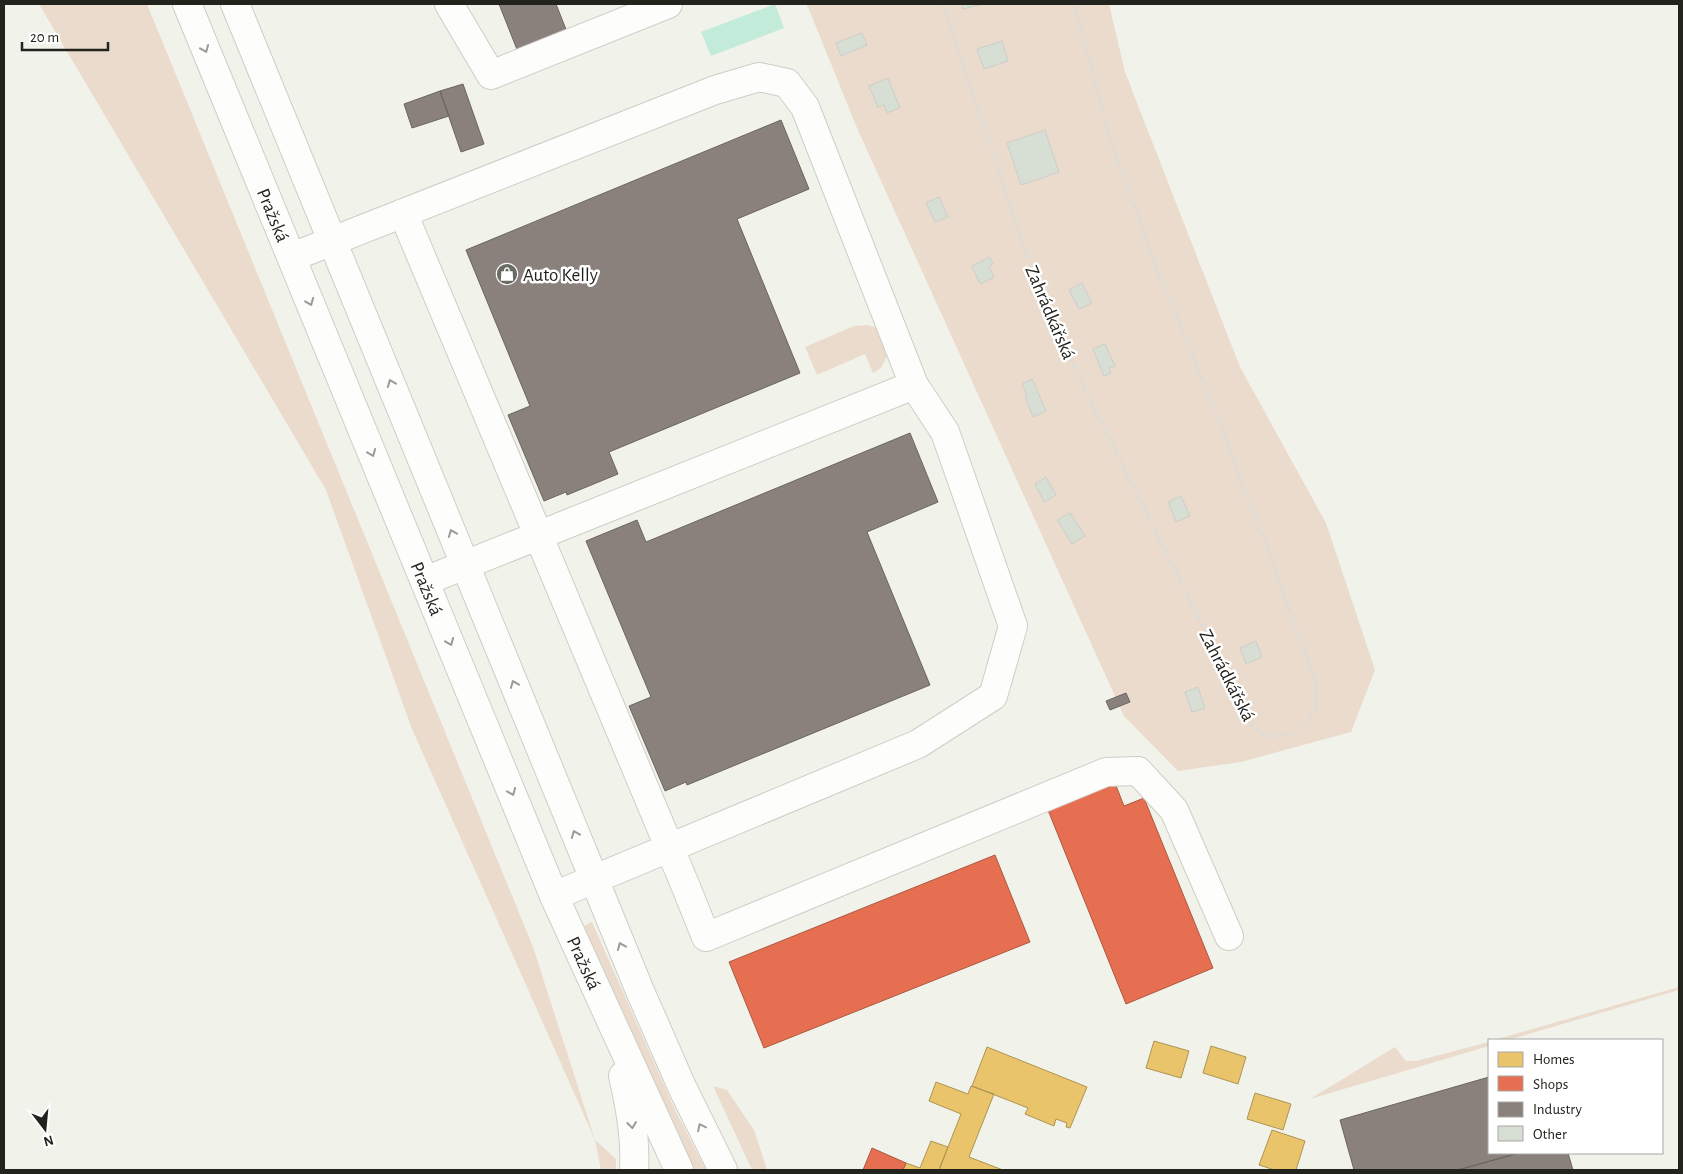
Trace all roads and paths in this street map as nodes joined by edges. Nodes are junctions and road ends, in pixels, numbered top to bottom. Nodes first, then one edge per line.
1 (187, 4) edge
2 (235, 4) edge
3 (449, 4) edge
4 (668, 4) edge
5 (943, 4) edge
6 (1074, 4) edge
7 (403, 213) junction
8 (333, 241) junction
9 (292, 257) junction
10 (914, 385) junction
11 (538, 535) junction
12 (465, 564) junction
13 (425, 581) junction
14 (670, 847) junction
15 (594, 879) junction
16 (554, 896) junction
17 (1229, 936) dead end
18 (606, 1009) junction
19 (634, 1170) edge
20 (679, 1170) edge
21 (722, 1170) edge

1 -> 9 main road, Pražská
2 - 8 main road
3 - 4 main road
5 - 6 path, Zahrádkářská
7 - 8 main road
7 - 10 main road
7 - 11 main road
8 - 9 main road
12 -> 8 main road
9 -> 13 main road, Pražská
10 - 11 main road
10 - 14 main road
11 - 12 main road
11 - 14 main road
12 - 13 main road
15 -> 12 main road
13 -> 16 main road, Pražská
14 - 15 main road
14 - 17 main road
15 - 16 main road
21 -> 15 main road
16 - 18 main road, Pražská
18 -> 19 main road
18 - 20 main road, Pražská

